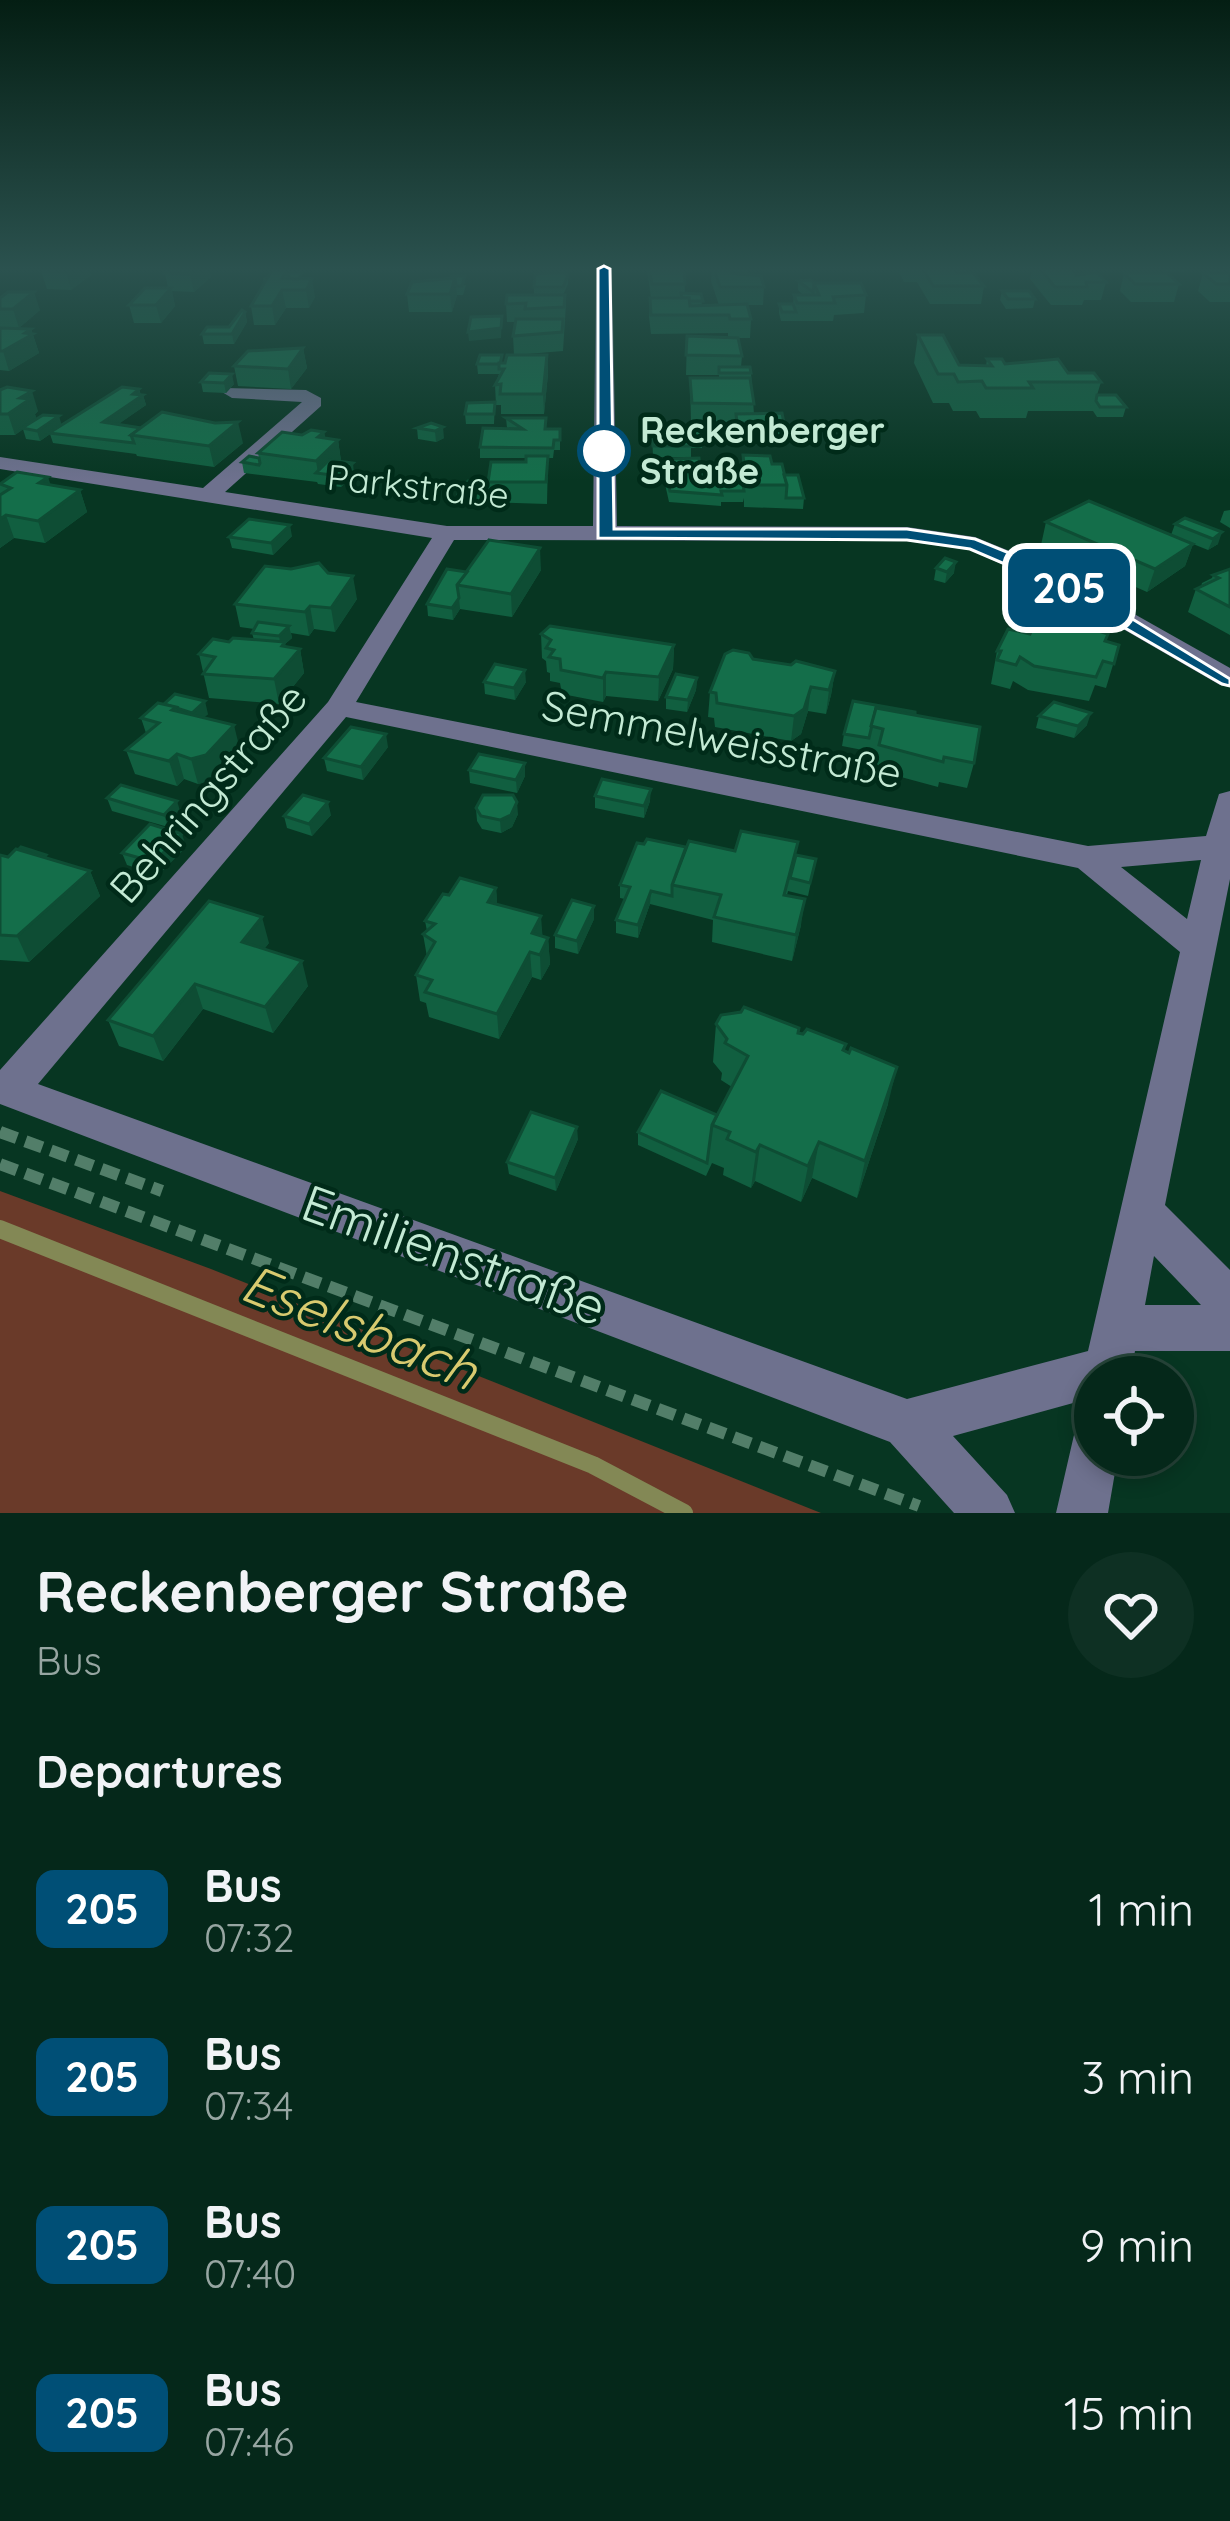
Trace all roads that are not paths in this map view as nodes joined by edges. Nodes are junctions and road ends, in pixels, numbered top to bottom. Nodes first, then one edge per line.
1 (604, 340) edge
2 (232, 392) edge
3 (0, 463) edge
4 (208, 495) junction
5 (447, 533) junction
6 (605, 535) junction
7 (1230, 679) edge
8 (339, 707) junction
9 (1230, 801) edge
10 (1217, 847) junction
11 (1088, 858) junction
12 (1198, 947) junction
13 (4, 1088) edge
14 (1141, 1211) junction
15 (1230, 1302) edge
16 (1230, 1328) edge
17 (1111, 1356) edge
18 (1122, 1356) edge
19 (1074, 1371) edge
20 (907, 1424) junction
21 (1089, 1476) edge
22 (989, 1513) edge
23 (1082, 1513) edge

1 - 6 street
2 - 4 street
3 - 4 street, Parkstraße
4 - 5 street, Parkstraße
5 - 6 street, Parkstraße
5 - 8 street, Behringstraße
6 - 7 street, Parkstraße
8 - 11 street, Semmelweisstraße
8 - 13 street, Behringstraße
9 - 10 street
10 - 11 street, Semmelweisstraße
10 - 12 street
11 - 12 street, Semmelweisstraße
12 - 14 street
13 - 20 street, Emilienstraße
14 - 15 street
14 - 17 street
16 - 18 street
19 - 20 street
20 - 22 street, Emilienstraße
21 - 23 street

